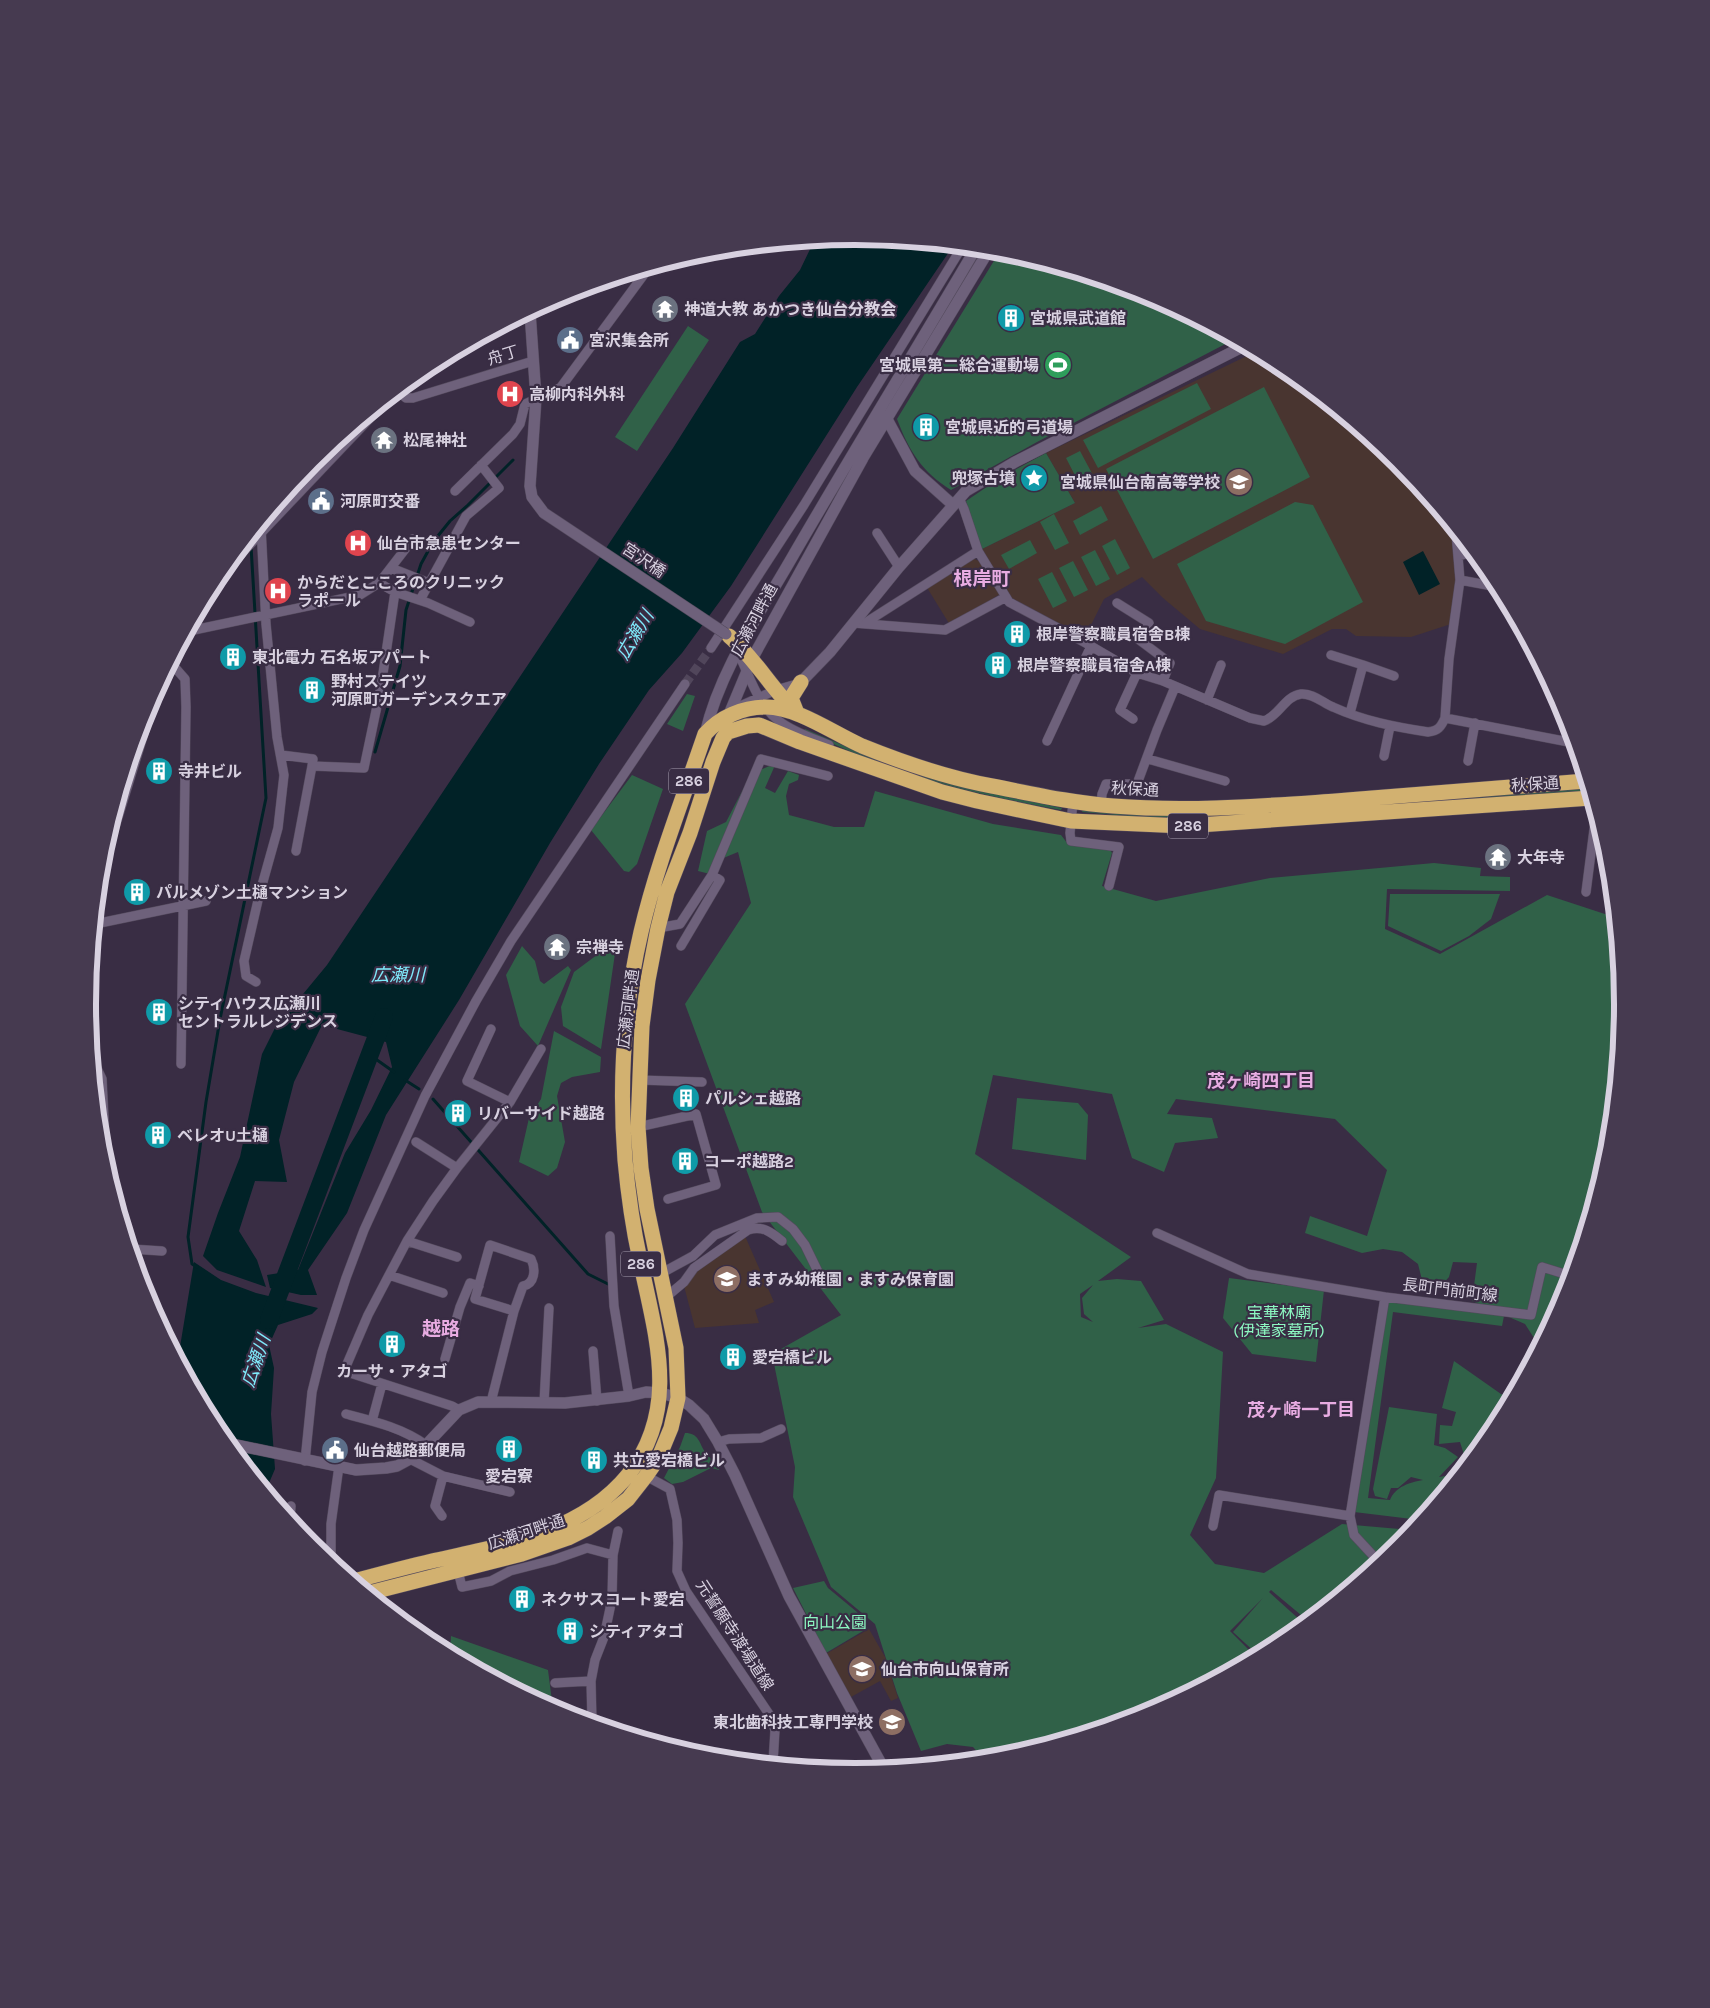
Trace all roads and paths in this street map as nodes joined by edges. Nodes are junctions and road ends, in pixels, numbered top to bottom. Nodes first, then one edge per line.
1 (958, 253) edge
2 (972, 255) edge
3 (984, 257) edge
4 (643, 276) edge
5 (530, 318) edge
6 (1238, 349) edge
7 (534, 361) junction
8 (403, 395) edge
9 (536, 398) junction
10 (887, 419) junction
11 (326, 460) edge
12 (320, 465) edge
13 (323, 467) junction
14 (483, 468) junction
15 (455, 490) dead end
16 (956, 502) junction
17 (280, 510) edge
18 (877, 533) dead end
19 (259, 535) edge
20 (413, 540) dead end
21 (1457, 542) edge
22 (978, 551) junction
23 (1466, 554) edge
24 (1459, 556) junction
25 (899, 567) junction
26 (391, 568) junction
27 (1460, 580) junction
28 (379, 583) junction
29 (429, 583) junction
30 (1488, 585) edge
31 (398, 593) junction
32 (1006, 596) junction
33 (417, 599) junction
34 (1117, 603) dead end
35 (262, 615) junction
36 (470, 622) dead end
37 (859, 623) junction
38 (196, 629) edge
39 (721, 641) junction
40 (1091, 646) junction
41 (739, 649) junction
42 (1331, 655) dead end
43 (749, 665) junction
44 (1221, 665) dead end
45 (1362, 665) junction
46 (175, 667) edge
47 (1137, 673) junction
48 (1394, 676) dead end
49 (1163, 681) junction
50 (801, 682) junction
51 (685, 684) tunnel mouth
52 (1175, 687) junction
53 (776, 690) junction
54 (1206, 700) junction
55 (762, 702) junction
56 (1350, 713) junction
57 (798, 714) junction
58 (728, 716) junction
59 (1445, 718) junction
60 (1133, 719) dead end
61 (1475, 724) junction
62 (1390, 726) junction
63 (705, 734) junction
64 (723, 738) junction
65 (1047, 741) dead end
66 (1566, 741) edge
67 (281, 755) junction
68 (1384, 756) dead end
69 (847, 758) junction
70 (1148, 759) junction
71 (1468, 761) dead end
72 (312, 766) junction
73 (828, 776) dead end
74 (1224, 781) dead end
75 (1580, 781) edge
76 (1585, 798) edge
77 (1073, 802) junction
78 (1101, 805) junction
79 (1071, 821) junction
80 (1594, 833) edge
81 (296, 851) dead end
82 (712, 875) junction
83 (1109, 886) dead end
84 (1586, 892) dead end
85 (206, 902) dead end
86 (182, 906) junction
87 (101, 923) edge
88 (658, 928) junction
89 (681, 946) dead end
90 (256, 982) dead end
91 (491, 1029) dead end
92 (541, 1049) dead end
93 (181, 1064) dead end
94 (100, 1075) edge
95 (639, 1080) junction
96 (702, 1082) dead end
97 (102, 1096) edge
98 (510, 1102) junction
99 (638, 1127) junction
100 (416, 1142) dead end
101 (457, 1168) junction
102 (668, 1199) dead end
103 (1157, 1233) dead end
104 (610, 1236) dead end
105 (407, 1241) junction
106 (782, 1241) dead end
107 (138, 1249) edge
108 (162, 1251) dead end
109 (458, 1257) dead end
110 (660, 1274) junction
111 (1564, 1274) edge
112 (389, 1276) junction
113 (824, 1284) dead end
114 (479, 1286) junction
115 (443, 1293) dead end
116 (1385, 1296) junction
117 (665, 1298) junction
118 (549, 1308) dead end
119 (514, 1311) junction
120 (592, 1351) dead end
121 (445, 1360) dead end
122 (382, 1384) junction
123 (661, 1393) junction
124 (629, 1396) junction
125 (678, 1398) junction
126 (597, 1400) junction
127 (491, 1402) junction
128 (544, 1403) junction
129 (459, 1410) junction
130 (346, 1414) dead end
131 (372, 1421) junction
132 (781, 1429) dead end
133 (718, 1442) junction
134 (238, 1445) edge
135 (426, 1446) junction
136 (300, 1459) junction
137 (410, 1459) junction
138 (339, 1466) junction
139 (443, 1476) junction
140 (646, 1476) junction
141 (510, 1492) dead end
142 (291, 1506) dead end
143 (291, 1510) edge
144 (442, 1516) dead end
145 (1350, 1516) junction
146 (1213, 1526) dead end
147 (618, 1531) dead end
148 (332, 1553) edge
149 (613, 1555) junction
150 (1374, 1557) edge
151 (458, 1571) junction
152 (361, 1579) edge
153 (376, 1591) edge
154 (590, 1681) junction
155 (555, 1683) dead end
156 (592, 1715) edge
157 (773, 1758) edge
158 (880, 1762) edge

1 - 39 street
2 - 41 street, 広瀬河畔通
3 - 10 street, 広瀬河畔通
4 - 9 street
5 - 7 street
6 - 16 street
7 - 8 street, 舟丁
7 - 9 street
9 - 14 street
9 - 39 street, 宮沢橋, bridge
10 - 16 street
10 - 43 street, 広瀬河畔通
11 - 13 street
12 - 13 street
13 - 17 street
14 - 15 street
14 - 29 street
16 - 22 street
16 - 25 street
18 - 25 street
19 - 35 street
20 - 26 street
21 - 24 street
22 - 32 street
22 - 37 street
23 - 24 street
24 - 27 street
25 - 37 street
26 - 28 street
26 - 29 street
27 - 30 street
27 - 59 street
28 - 31 street
28 - 35 street
29 - 33 street
31 - 33 street
31 - 72 street
32 - 37 street
32 - 40 street
33 - 36 street
34 - 49 street
35 - 38 street
35 - 67 street
37 - 50 street
39 - 41 highway
40 - 47 street
40 - 65 street
41 - 43 highway
41 - 63 street, 広瀬河畔通
42 - 45 street
43 - 53 highway
43 - 55 street
43 - 58 street, 広瀬河畔通
44 - 54 street
45 - 48 street
45 - 56 street
46 - 86 street
47 - 49 street
47 - 60 street
49 - 52 street
50 - 53 street
50 - 57 highway
51 - 136 street
52 - 54 street
52 - 70 street
53 - 55 street
53 - 57 highway
54 - 56 street
55 - 57 highway, 秋保通 / 286
55 - 58 highway, 秋保通 / 286
55 - 69 street
56 - 62 street
57 - 77 highway, 秋保通 / 286
58 - 63 highway, 秋保通 / 286
58 - 64 street, 広瀬河畔通
59 - 61 street
59 - 62 street
61 - 66 street
61 - 71 street
62 - 68 street
63 - 123 highway, 広瀬河畔通 / 286
64 - 69 highway, 秋保通 / 286
64 - 88 highway, 広瀬河畔通 / 286
67 - 72 street
67 - 90 street
69 - 79 highway, 秋保通 / 286
70 - 74 street
70 - 78 street
72 - 81 street
73 - 82 street
75 - 78 highway, 秋保通 / 286
76 - 79 highway, 秋保通 / 286
77 - 78 highway, 秋保通 / 286
77 - 79 street
79 - 83 street
80 - 84 street
82 - 88 street
82 - 89 street
85 - 86 street
86 - 87 street
86 - 93 street
88 - 95 highway, 広瀬河畔通 / 286
91 - 98 street
92 - 98 street
94 - 97 street
95 - 96 street
95 - 99 highway, 広瀬河畔通 / 286
98 - 101 street
99 - 102 street
99 - 110 highway, 広瀬河畔通 / 286
100 - 101 street
101 - 105 street
103 - 116 street
104 - 124 street
105 - 109 street
105 - 112 street
106 - 117 street
107 - 108 street
110 - 113 street
110 - 117 highway, 広瀬河畔通 / 286
111 - 116 street, 長町門前町線
112 - 115 street
112 - 122 street
114 - 119 street
114 - 119 street
114 - 121 street
116 - 145 street, 長町門前町線
117 - 125 highway, 広瀬河畔通 / 286
118 - 128 street
119 - 127 street
120 - 126 street
122 - 129 street
122 - 131 street
123 - 124 street
123 - 125 street
123 - 152 highway, 広瀬河畔通 / 286
124 - 126 street
125 - 133 street
125 - 140 highway, 広瀬河畔通 / 286
126 - 128 street
127 - 128 street
127 - 129 street
129 - 135 street
130 - 131 street
131 - 135 street
132 - 133 street
133 - 158 street
134 - 136 street
135 - 137 street
136 - 138 street
137 - 138 street
137 - 139 street
138 - 148 street
139 - 141 street
139 - 144 street
140 - 151 highway, 広瀬河畔通 / 286
140 - 157 street, 元誓願寺渡場道線
142 - 143 street
145 - 146 street
145 - 150 street, 長町門前町線
147 - 149 street
149 - 151 street
149 - 154 street
151 - 153 highway, 広瀬河畔通 / 286
154 - 155 street
154 - 156 street

